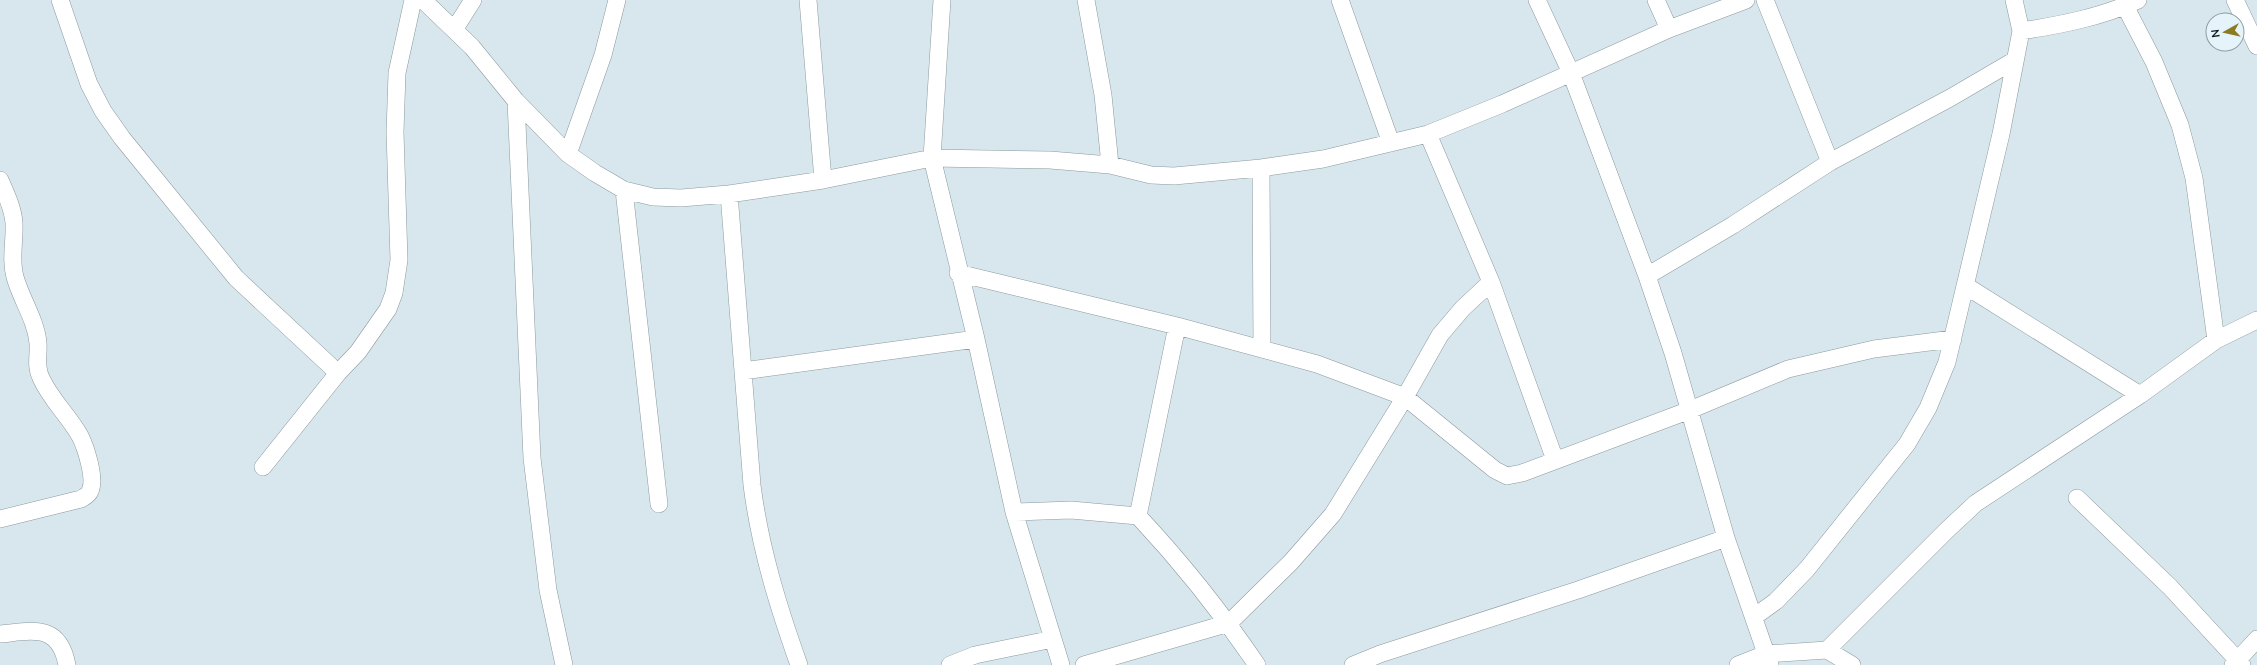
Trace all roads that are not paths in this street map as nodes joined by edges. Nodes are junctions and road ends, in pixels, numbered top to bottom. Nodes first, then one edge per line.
1 (60, 0) edge
2 (413, 0) edge
3 (423, 0) edge
4 (473, 0) edge
5 (617, 0) edge
6 (808, 0) edge
7 (942, 0) edge
8 (1086, 0) edge
9 (1340, 0) edge
10 (1537, 0) edge
11 (1551, 0) edge
12 (1656, 0) edge
13 (1746, 0) edge
14 (1765, 0) edge
15 (2014, 0) edge
16 (2235, 0) edge
17 (2131, 3) edge
18 (1668, 29) junction
19 (454, 30) junction
20 (2021, 31) junction
21 (2257, 46) edge
22 (2015, 60) junction
23 (1571, 73) junction
24 (516, 101) junction
25 (1428, 134) junction
26 (1391, 143) junction
27 (568, 154) junction
28 (932, 158) junction
29 (1830, 162) junction
30 (1110, 165) junction
31 (1261, 168) junction
32 (0, 180) edge
33 (823, 180) junction
34 (624, 190) junction
35 (729, 194) junction
36 (958, 273) junction
37 (1647, 276) junction
38 (1491, 282) junction
39 (1966, 286) junction
40 (2257, 320) edge
41 (1177, 326) junction
42 (976, 339) junction
43 (1953, 339) junction
44 (2216, 340) junction
45 (1262, 349) junction
46 (743, 371) junction
47 (338, 373) junction
48 (2140, 395) junction
49 (1405, 397) junction
50 (1690, 410) junction
51 (1555, 460) junction
52 (263, 466) dead end
53 (2077, 498) dead end
54 (659, 504) dead end
55 (1014, 512) junction
56 (1138, 516) junction
57 (0, 519) edge
58 (1726, 538) junction
59 (1754, 617) junction
60 (1229, 623) junction
61 (0, 634) edge
62 (1053, 639) junction
63 (2257, 639) edge
64 (1827, 650) junction
65 (1382, 660) edge
66 (1768, 660) edge
67 (2237, 664) edge
68 (67, 665) edge
69 (564, 665) edge
70 (799, 665) edge
71 (950, 665) edge
72 (1061, 665) edge
73 (1084, 665) edge
74 (1257, 665) edge
75 (1354, 665) edge
76 (1738, 665) edge
77 (1852, 665) edge

1 - 47 street
2 - 47 street
3 - 19 street
4 - 19 street
5 - 27 street
6 - 33 street
7 - 28 street
8 - 30 street
9 - 26 street
10 - 23 street
11 - 23 street
12 - 18 street
13 - 18 street
14 - 29 street
15 - 20 street
16 - 21 street
17 - 20 street
17 - 44 street
18 - 23 street
19 - 24 street
20 - 22 street
22 - 29 street
22 - 39 street
23 - 25 street
23 - 37 street
24 - 27 street
24 - 69 street
25 - 26 street
25 - 38 street
26 - 31 street
27 - 34 street
28 - 30 street
28 - 33 street
28 - 36 street
29 - 37 street
30 - 31 street
31 - 45 street
32 - 57 street
33 - 35 street
34 - 35 street
34 - 54 street
35 - 46 street
36 - 41 street
36 - 42 street
37 - 50 street
38 - 49 street
38 - 51 street
39 - 43 street
39 - 48 street
40 - 44 street
41 - 45 street
41 - 56 street
42 - 46 street
42 - 55 street
43 - 50 street
43 - 59 street
44 - 48 street
45 - 49 street
46 - 70 street
47 - 52 street
48 - 64 street
49 - 51 street
49 - 60 street
50 - 51 street
50 - 58 street
53 - 67 street
55 - 56 street
55 - 62 street
56 - 60 street
58 - 59 street
58 - 65 street
59 - 66 street
60 - 73 street
60 - 74 street
61 - 68 street
62 - 71 street
62 - 72 street
63 - 67 street
64 - 66 street
64 - 77 street
65 - 75 street
66 - 76 street

